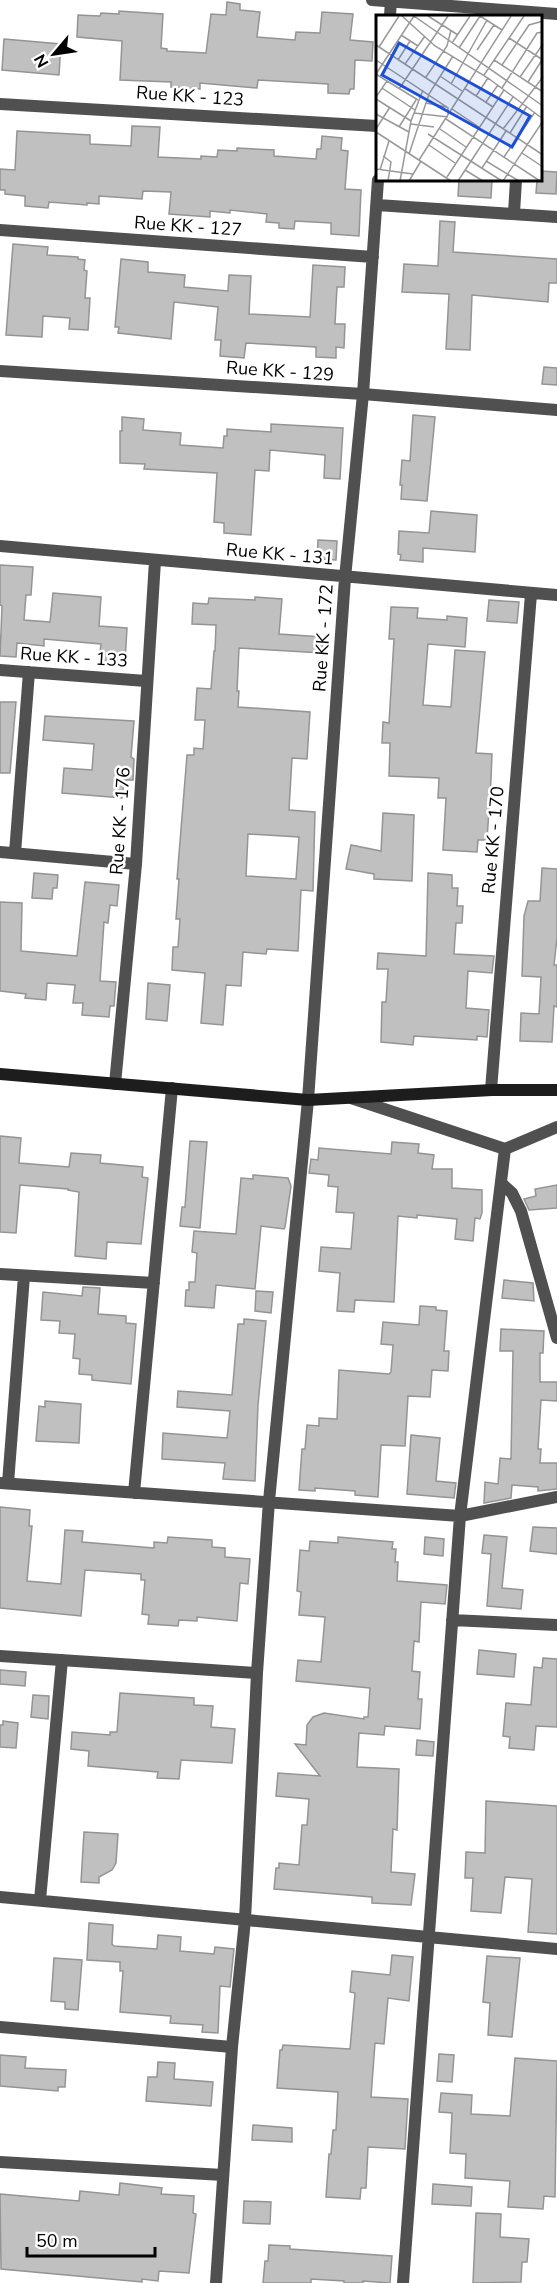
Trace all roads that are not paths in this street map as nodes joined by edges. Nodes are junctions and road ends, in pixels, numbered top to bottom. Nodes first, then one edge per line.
1 (372, 0) edge
2 (391, 1) edge
3 (526, 14) edge
4 (557, 14) edge
5 (0, 104) edge
6 (376, 126) edge
7 (378, 182) edge
8 (516, 182) edge
9 (377, 205) junction
10 (514, 213) junction
11 (557, 217) edge
12 (0, 230) edge
13 (373, 258) junction
14 (0, 371) edge
15 (363, 394) junction
16 (557, 410) edge
17 (0, 546) edge
18 (155, 561) junction
19 (345, 578) junction
20 (531, 594) junction
21 (557, 595) edge
22 (0, 670) edge
23 (29, 672) junction
24 (146, 681) junction
25 (0, 852) edge
26 (15, 853) junction
27 (136, 864) junction
28 (0, 1074) edge
29 (115, 1084) junction
30 (172, 1088) junction
31 (491, 1090) junction
32 (557, 1090) edge
33 (350, 1097) junction
34 (308, 1100) junction
35 (557, 1126) edge
36 (505, 1149) junction
37 (501, 1183) junction
38 (0, 1274) edge
39 (24, 1276) junction
40 (154, 1283) junction
41 (557, 1338) edge
42 (4, 1483) edge
43 (134, 1493) junction
44 (557, 1497) edge
45 (269, 1501) junction
46 (460, 1516) junction
47 (452, 1620) junction
48 (557, 1625) edge
49 (0, 1656) edge
50 (62, 1660) junction
51 (257, 1673) junction
52 (0, 1897) edge
53 (40, 1900) junction
54 (244, 1920) junction
55 (429, 1936) junction
56 (557, 1949) edge
57 (0, 2027) edge
58 (232, 2047) junction
59 (0, 2162) edge
60 (223, 2175) junction
61 (216, 2283) edge
62 (403, 2283) edge

1 - 2 street
2 - 3 street
3 - 4 street
5 - 6 street, Rue KK - 123
7 - 9 street, Rue KK - 172
8 - 10 street
9 - 10 street
9 - 13 street, Rue KK - 172
10 - 11 street
12 - 13 street, Rue KK - 127
13 - 15 street, Rue KK - 172
14 - 15 street, Rue KK - 129
15 - 16 street, Rue KK - 129
15 - 19 street, Rue KK - 172
17 - 18 street, Rue KK - 131
18 - 19 street, Rue KK - 131
18 - 24 street, Rue KK - 176
19 - 20 street, Rue KK - 131
19 - 34 street, Rue KK - 172
20 - 21 street, Rue KK - 131
20 - 31 street, Rue KK - 170
22 - 23 street, Rue KK - 133
23 - 24 street, Rue KK - 133
23 - 26 street
24 - 27 street, Rue KK - 176
25 - 26 street
26 - 27 street
27 - 29 street, Rue KK - 176
28 - 29 street
29 - 30 street
30 - 34 street
30 - 40 street
31 - 32 street
31 - 33 street
33 - 34 street
33 - 36 street
34 - 45 street, Rue KK - 172
35 - 36 street
36 - 37 street
37 - 41 street
37 - 46 street
38 - 39 street
39 - 40 street
39 - 42 street
40 - 43 street
42 - 43 street
43 - 45 street
44 - 46 street
45 - 46 street
45 - 51 street, Rue KK - 172
46 - 47 street
47 - 48 street
47 - 55 street
49 - 50 street
50 - 51 street
50 - 53 street
51 - 54 street, Rue KK - 172
52 - 53 street
53 - 54 street
54 - 55 street
54 - 58 street, Rue KK - 172
55 - 56 street
55 - 62 street
57 - 58 street
58 - 60 street, Rue KK - 172
59 - 60 street
60 - 61 street, Rue KK - 172

